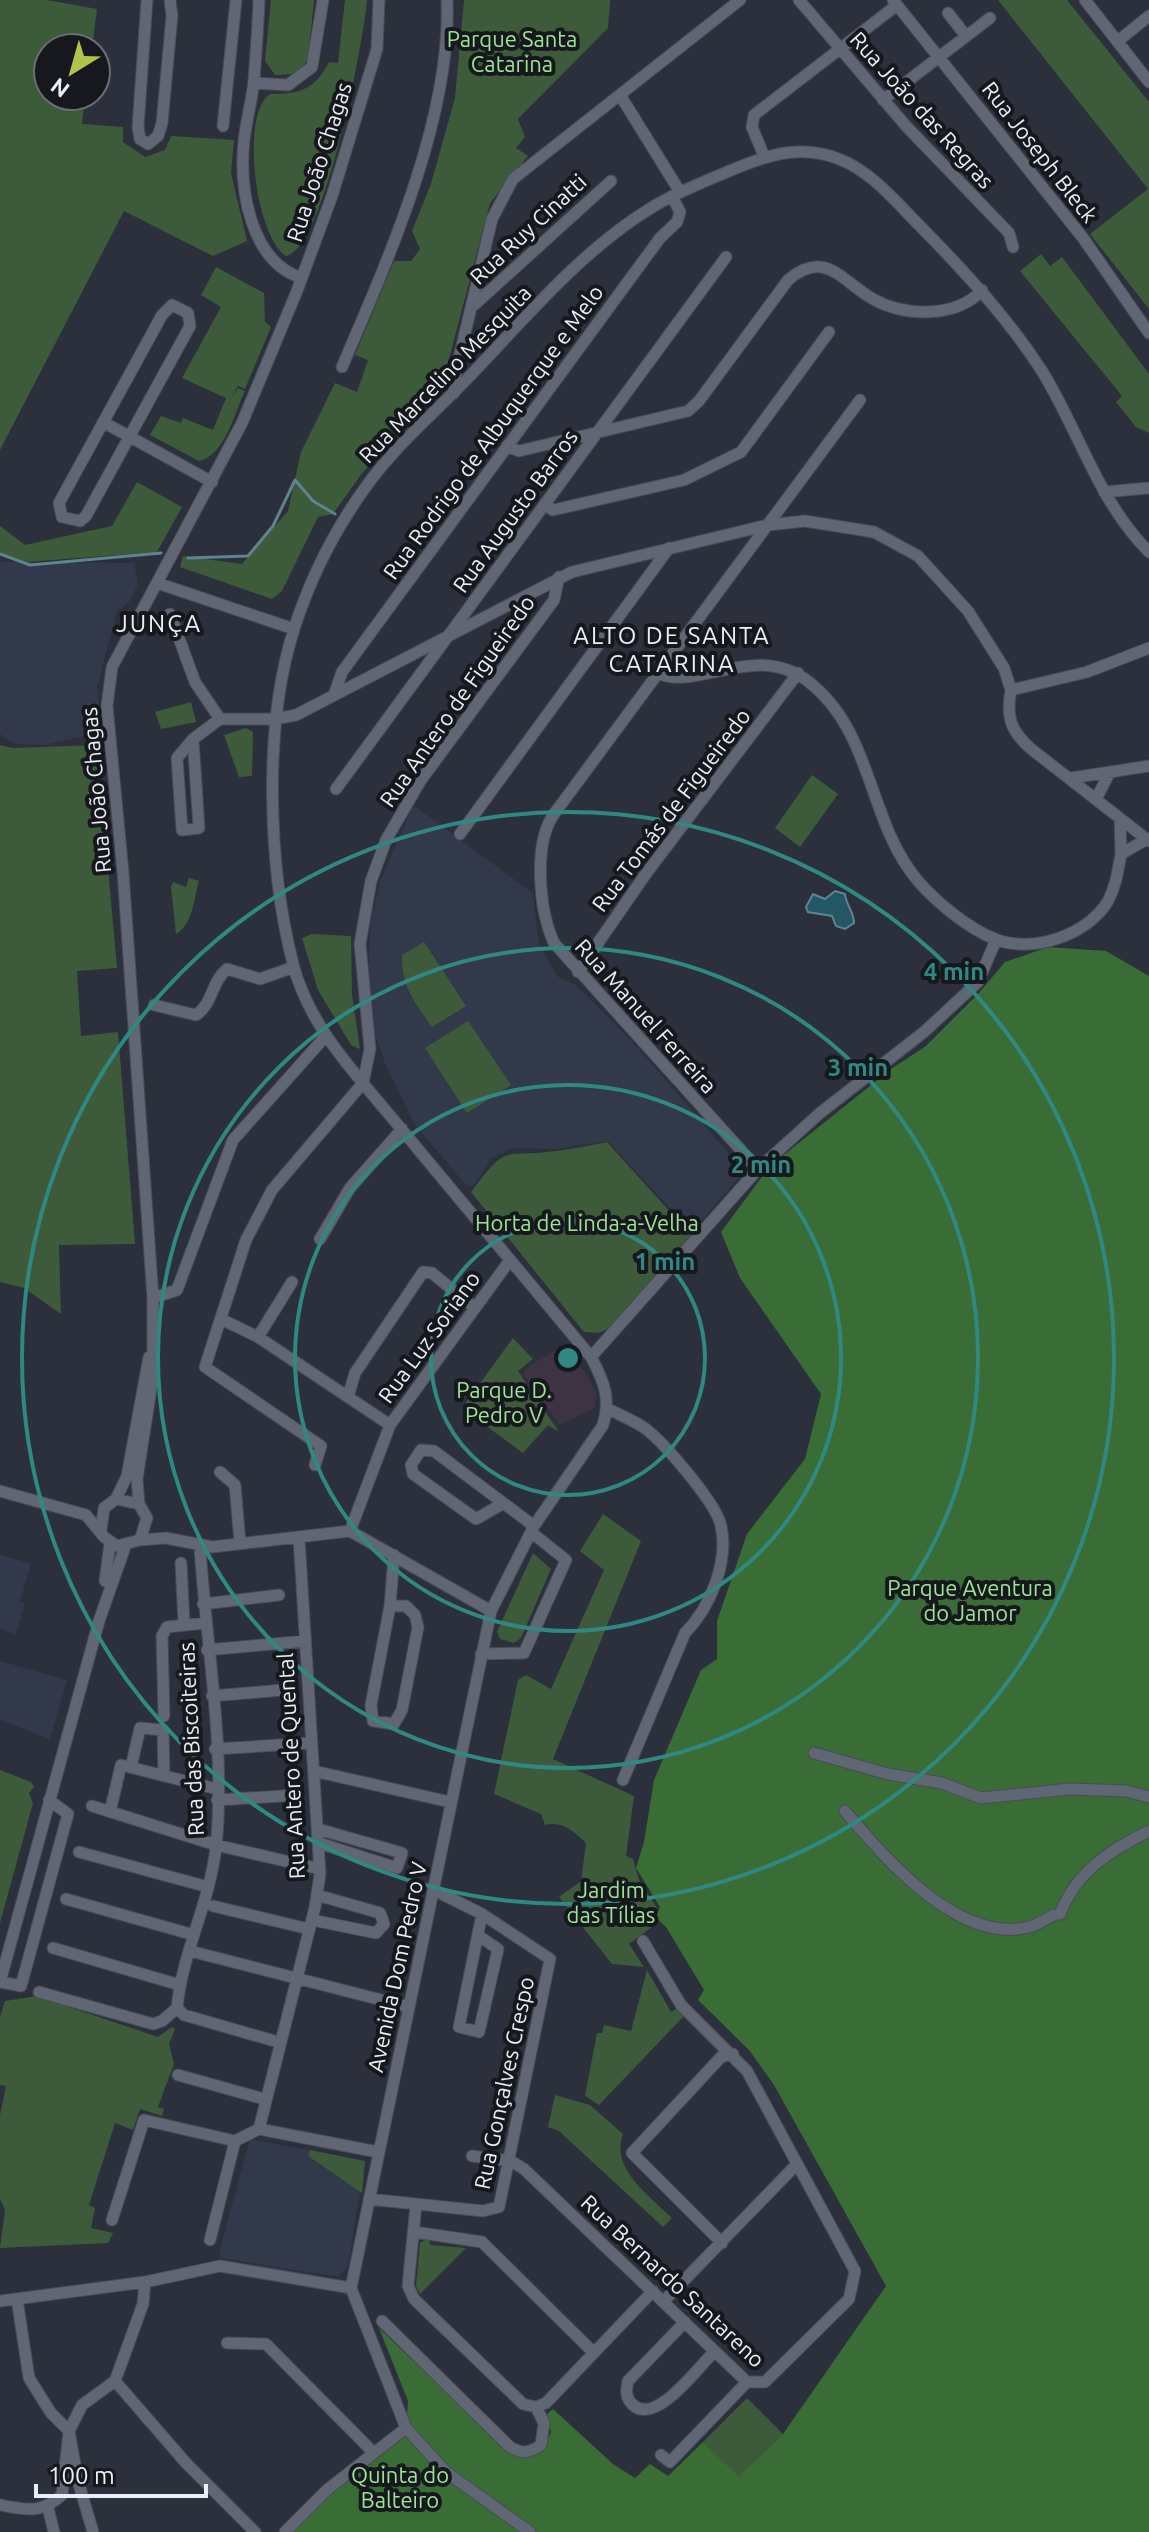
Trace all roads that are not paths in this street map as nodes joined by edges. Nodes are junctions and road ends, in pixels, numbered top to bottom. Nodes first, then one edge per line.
1 (147, 0) edge
2 (170, 0) edge
3 (236, 0) edge
4 (259, 0) edge
5 (323, 0) edge
6 (379, 0) edge
7 (447, 0) edge
8 (740, 0) edge
9 (799, 0) edge
10 (1085, 0) edge
11 (895, 2) edge
12 (948, 13) dead end
13 (1149, 16) edge
14 (990, 18) dead end
15 (966, 36) junction
16 (1118, 41) junction
17 (840, 50) junction
18 (938, 56) junction
19 (1149, 82) edge
20 (254, 83) junction
21 (620, 95) junction
22 (883, 100) junction
23 (223, 126) dead end
24 (764, 156) junction
25 (611, 181) dead end
26 (676, 194) junction
27 (1013, 247) dead end
28 (726, 257) dead end
29 (302, 278) junction
30 (982, 290) junction
31 (473, 307) junction
32 (829, 332) dead end
33 (1149, 333) edge
34 (342, 367) dead end
35 (454, 393) junction
36 (860, 400) dead end
37 (103, 422) junction
38 (596, 434) junction
39 (129, 437) junction
40 (507, 446) junction
41 (212, 482) junction
42 (1149, 488) edge
43 (1104, 492) junction
44 (545, 504) junction
45 (768, 525) junction
46 (669, 548) junction
47 (1149, 552) edge
48 (559, 577) junction
49 (157, 583) junction
50 (170, 614) dead end
51 (294, 629) junction
52 (450, 635) junction
53 (1149, 648) edge
54 (658, 673) junction
55 (798, 673) junction
56 (1011, 690) junction
57 (334, 695) junction
58 (220, 719) junction
59 (275, 719) junction
60 (193, 739) junction
61 (1149, 766) edge
62 (1110, 772) junction
63 (1071, 778) junction
64 (336, 789) dead end
65 (1097, 797) junction
66 (1120, 818) junction
67 (460, 834) dead end
68 (1148, 840) edge
69 (1121, 854) junction
70 (996, 940) junction
71 (294, 967) junction
72 (578, 972) junction
73 (154, 1005) dead end
74 (324, 1038) junction
75 (363, 1083) junction
76 (402, 1129) junction
77 (758, 1169) junction
78 (320, 1239) dead end
79 (510, 1260) junction
80 (292, 1282) dead end
81 (153, 1298) junction
82 (475, 1308) junction
83 (221, 1319) junction
84 (258, 1337) junction
85 (152, 1345) junction
86 (591, 1357) junction
87 (348, 1397) junction
88 (608, 1409) junction
89 (390, 1425) junction
90 (315, 1465) dead end
91 (220, 1472) dead end
92 (0, 1491) edge
93 (116, 1499) junction
94 (139, 1504) junction
95 (502, 1504) junction
96 (104, 1508) junction
97 (86, 1515) junction
98 (148, 1526) junction
99 (533, 1529) junction
100 (101, 1531) junction
101 (350, 1531) junction
102 (166, 1538) junction
103 (299, 1538) junction
104 (140, 1540) junction
105 (110, 1543) junction
106 (240, 1543) junction
107 (125, 1547) junction
108 (200, 1547) junction
109 (394, 1555) junction
110 (181, 1563) dead end
111 (279, 1595) dead end
112 (203, 1604) junction
113 (390, 1606) junction
114 (491, 1611) junction
115 (99, 1621) junction
116 (205, 1623) junction
117 (184, 1624) junction
118 (305, 1641) junction
119 (207, 1650) junction
120 (481, 1654) junction
121 (282, 1690) dead end
122 (212, 1696) junction
123 (164, 1716) dead end
124 (310, 1743) junction
125 (215, 1749) junction
126 (814, 1753) dead end
127 (126, 1766) junction
128 (314, 1771) junction
129 (164, 1776) junction
130 (623, 1780) dead end
131 (217, 1795) junction
132 (297, 1795) dead end
133 (1149, 1797) edge
134 (49, 1800) junction
135 (450, 1802) junction
136 (92, 1806) dead end
137 (845, 1811) dead end
138 (110, 1812) junction
139 (318, 1829) junction
140 (1149, 1831) edge
141 (319, 1843) junction
142 (216, 1845) junction
143 (79, 1852) dead end
144 (320, 1869) junction
145 (208, 1887) junction
146 (434, 1890) junction
147 (317, 1895) junction
148 (66, 1899) dead end
149 (213, 1906) dead end
150 (482, 1914) junction
151 (310, 1925) junction
152 (194, 1935) junction
153 (479, 1936) junction
154 (643, 1941) dead end
155 (53, 1948) dead end
156 (190, 1951) junction
157 (295, 1980) junction
158 (0, 1982) edge
159 (180, 1985) junction
160 (39, 1992) dead end
161 (409, 2007) junction
162 (177, 2008) junction
163 (278, 2042) junction
164 (733, 2054) junction
165 (178, 2075) dead end
166 (264, 2099) junction
167 (259, 2129) junction
168 (235, 2141) junction
169 (378, 2152) junction
170 (472, 2156) dead end
171 (511, 2161) junction
172 (796, 2165) junction
173 (369, 2199) junction
174 (416, 2205) junction
175 (112, 2220) dead end
176 (415, 2232) junction
177 (210, 2240) dead end
178 (722, 2243) junction
179 (145, 2282) junction
180 (351, 2288) junction
181 (653, 2291) junction
182 (17, 2299) junction
183 (0, 2301) edge
184 (664, 2301) junction
185 (382, 2321) dead end
186 (685, 2322) junction
187 (227, 2343) dead end
188 (715, 2351) junction
189 (593, 2352) junction
190 (115, 2381) junction
191 (747, 2382) junction
192 (536, 2407) junction
193 (406, 2428) junction
194 (69, 2431) junction
195 (372, 2451) junction
196 (661, 2455) dead end
197 (0, 2505) edge
198 (48, 2508) junction
199 (54, 2532) edge
200 (93, 2532) edge
201 (255, 2532) edge
202 (285, 2532) edge
203 (530, 2532) edge

1 - 2 street
3 - 23 street
4 - 20 street
5 - 20 street
6 - 29 street, Rua João Chagas
7 - 34 street
8 - 21 street
9 - 17 street, Rua João das Regras
10 - 16 street
11 - 17 street
11 - 18 street, Rua Joseph Bleck
12 - 15 street
13 - 16 street
14 - 15 street
15 - 18 street
16 - 19 street
17 - 22 street, Rua João das Regras
17 - 24 street
18 - 22 street
18 - 33 street, Rua Joseph Bleck
20 - 29 street
21 - 26 street
21 - 31 street
22 - 27 street, Rua João das Regras
24 - 26 street, Rua Marcelino Mesquita
24 - 30 street, Rua Marcelino Mesquita
25 - 31 street, Rua Ruy Cinatti
26 - 35 street, Rua Marcelino Mesquita
26 - 40 street, Rua Rodrigo de Albuquerque e Melo
28 - 38 street, Rua Augusto Barros
29 - 41 street, Rua João Chagas
30 - 38 street
30 - 43 street, Rua Marcelino Mesquita
31 - 35 street
32 - 44 street
35 - 51 street, Rua Marcelino Mesquita
36 - 45 street, Rua Manuel Ferreira
37 - 39 street
37 - 39 street
37 - 39 street
38 - 40 street
38 - 44 street, Rua Augusto Barros
39 - 41 street
40 - 57 street, Rua Rodrigo de Albuquerque e Melo
41 - 49 street, Rua João Chagas
42 - 43 street
43 - 47 street, Rua Marcelino Mesquita
44 - 52 street, Rua Augusto Barros
45 - 46 street
45 - 54 street, Rua Manuel Ferreira
45 - 56 street
46 - 48 street
46 - 67 street
48 - 52 street
48 - 75 street, Rua Antero de Figueiredo
49 - 51 street
49 - 81 street, Rua João Chagas
50 - 58 street
51 - 59 street, Rua Marcelino Mesquita
52 - 57 street
52 - 64 street, Rua Augusto Barros
53 - 56 street
54 - 55 street
54 - 72 street, Rua Manuel Ferreira
55 - 70 street
55 - 72 street, Rua Tomás de Figueiredo
56 - 63 street
57 - 59 street
58 - 59 street
58 - 60 street
59 - 71 street, Rua Marcelino Mesquita
60 - 60 street
61 - 62 street
62 - 63 street
62 - 65 street
63 - 65 street
65 - 66 street
66 - 68 street
66 - 69 street
68 - 69 street
69 - 70 street
70 - 77 street
71 - 73 street
71 - 74 street, Rua Marcelino Mesquita
72 - 77 street, Rua Manuel Ferreira
74 - 75 street, Rua Marcelino Mesquita
74 - 81 street
75 - 76 street, Rua Marcelino Mesquita
75 - 83 street
76 - 78 street
76 - 79 street, Rua Marcelino Mesquita
77 - 86 street
79 - 82 street, Rua Luz Soriano
79 - 86 street, Rua Marcelino Mesquita
80 - 84 street
81 - 85 street, Rua João Chagas
82 - 87 street
82 - 89 street, Rua Luz Soriano
83 - 84 street
83 - 90 street
84 - 87 street
85 - 93 street, Rua João Chagas
85 - 94 street, Rua João Chagas
86 - 88 street, Rua Marcelino Mesquita
87 - 89 street
88 - 99 street, Avenida Dom Pedro V
88 - 130 street
89 - 101 street, Rua Luz Soriano
91 - 106 street
92 - 97 street
93 - 94 street
93 - 96 street
94 - 98 street
95 - 95 street
95 - 99 street
96 - 97 street
96 - 100 street
97 - 100 street
98 - 102 street
98 - 104 street
99 - 114 street, Avenida Dom Pedro V
99 - 120 street
100 - 105 street
101 - 103 street
101 - 109 street
102 - 104 street
102 - 108 street
103 - 106 street
103 - 118 street, Rua Antero de Quental
104 - 107 street
105 - 107 street
105 - 115 street
106 - 108 street
107 - 115 street
108 - 112 street, Rua das Biscoiteiras
109 - 113 street
109 - 114 street
110 - 117 street
111 - 112 street
112 - 116 street, Rua das Biscoiteiras
113 - 113 street
114 - 120 street, Avenida Dom Pedro V
115 - 134 street
116 - 117 street
116 - 119 street, Rua das Biscoiteiras
117 - 123 street
118 - 119 street
118 - 124 street, Rua Antero de Quental
119 - 122 street, Rua das Biscoiteiras
120 - 135 street, Avenida Dom Pedro V
121 - 122 street
122 - 125 street, Rua das Biscoiteiras
124 - 125 street
124 - 128 street, Rua Antero de Quental
125 - 131 street, Rua das Biscoiteiras
126 - 133 street
127 - 129 street
127 - 129 street
127 - 138 street
128 - 135 street
128 - 139 street, Rua Antero de Quental
129 - 131 street
131 - 132 street
131 - 142 street, Rua das Biscoiteiras
134 - 158 street
134 - 158 street
135 - 146 street, Avenida Dom Pedro V
136 - 138 street
137 - 140 street
138 - 142 street
139 - 141 street, Rua Antero de Quental
139 - 141 street
141 - 144 street, Rua Antero de Quental
142 - 144 street
142 - 145 street, Rua das Biscoiteiras
143 - 145 street
144 - 147 street, Rua Antero de Quental
145 - 152 street, Rua das Biscoiteiras
146 - 150 street, Rua Gonçalves Crespo
146 - 161 street, Avenida Dom Pedro V
147 - 151 street, Rua Antero de Quental
147 - 151 street
148 - 152 street
149 - 151 street
150 - 153 street
150 - 171 street, Rua Gonçalves Crespo
151 - 157 street, Rua Antero de Quental
152 - 156 street, Rua das Biscoiteiras
153 - 153 street
154 - 164 street, Rua Bernardo Santareno
155 - 159 street
156 - 157 street
156 - 159 street, Rua das Biscoiteiras
157 - 161 street
157 - 163 street, Rua Antero de Quental
159 - 162 street, Rua das Biscoiteiras
160 - 162 street
161 - 169 street, Avenida Dom Pedro V
162 - 163 street
163 - 166 street, Rua Antero de Quental
164 - 172 street, Rua Bernardo Santareno
164 - 178 street
165 - 166 street
166 - 167 street, Rua Antero de Quental
167 - 168 street
167 - 169 street
168 - 175 street
168 - 177 street
169 - 173 street, Avenida Dom Pedro V
170 - 171 street
171 - 174 street, Rua Gonçalves Crespo
171 - 181 street, Rua Bernardo Santareno
172 - 178 street
172 - 191 street, Rua Bernardo Santareno
173 - 174 street
173 - 180 street, Avenida Dom Pedro V
174 - 176 street
176 - 189 street
176 - 192 street
178 - 184 street
179 - 180 street
179 - 182 street
179 - 190 street
180 - 193 street
181 - 184 street, Rua Bernardo Santareno
181 - 189 street
182 - 183 street
182 - 194 street
184 - 186 street, Rua Bernardo Santareno
185 - 192 street
186 - 188 street, Rua Bernardo Santareno
186 - 188 street
187 - 195 street
188 - 191 street, Rua Bernardo Santareno
189 - 192 street
190 - 194 street
190 - 201 street
191 - 196 street
193 - 195 street
193 - 203 street
194 - 198 street
194 - 200 street
195 - 202 street
197 - 198 street
198 - 199 street

